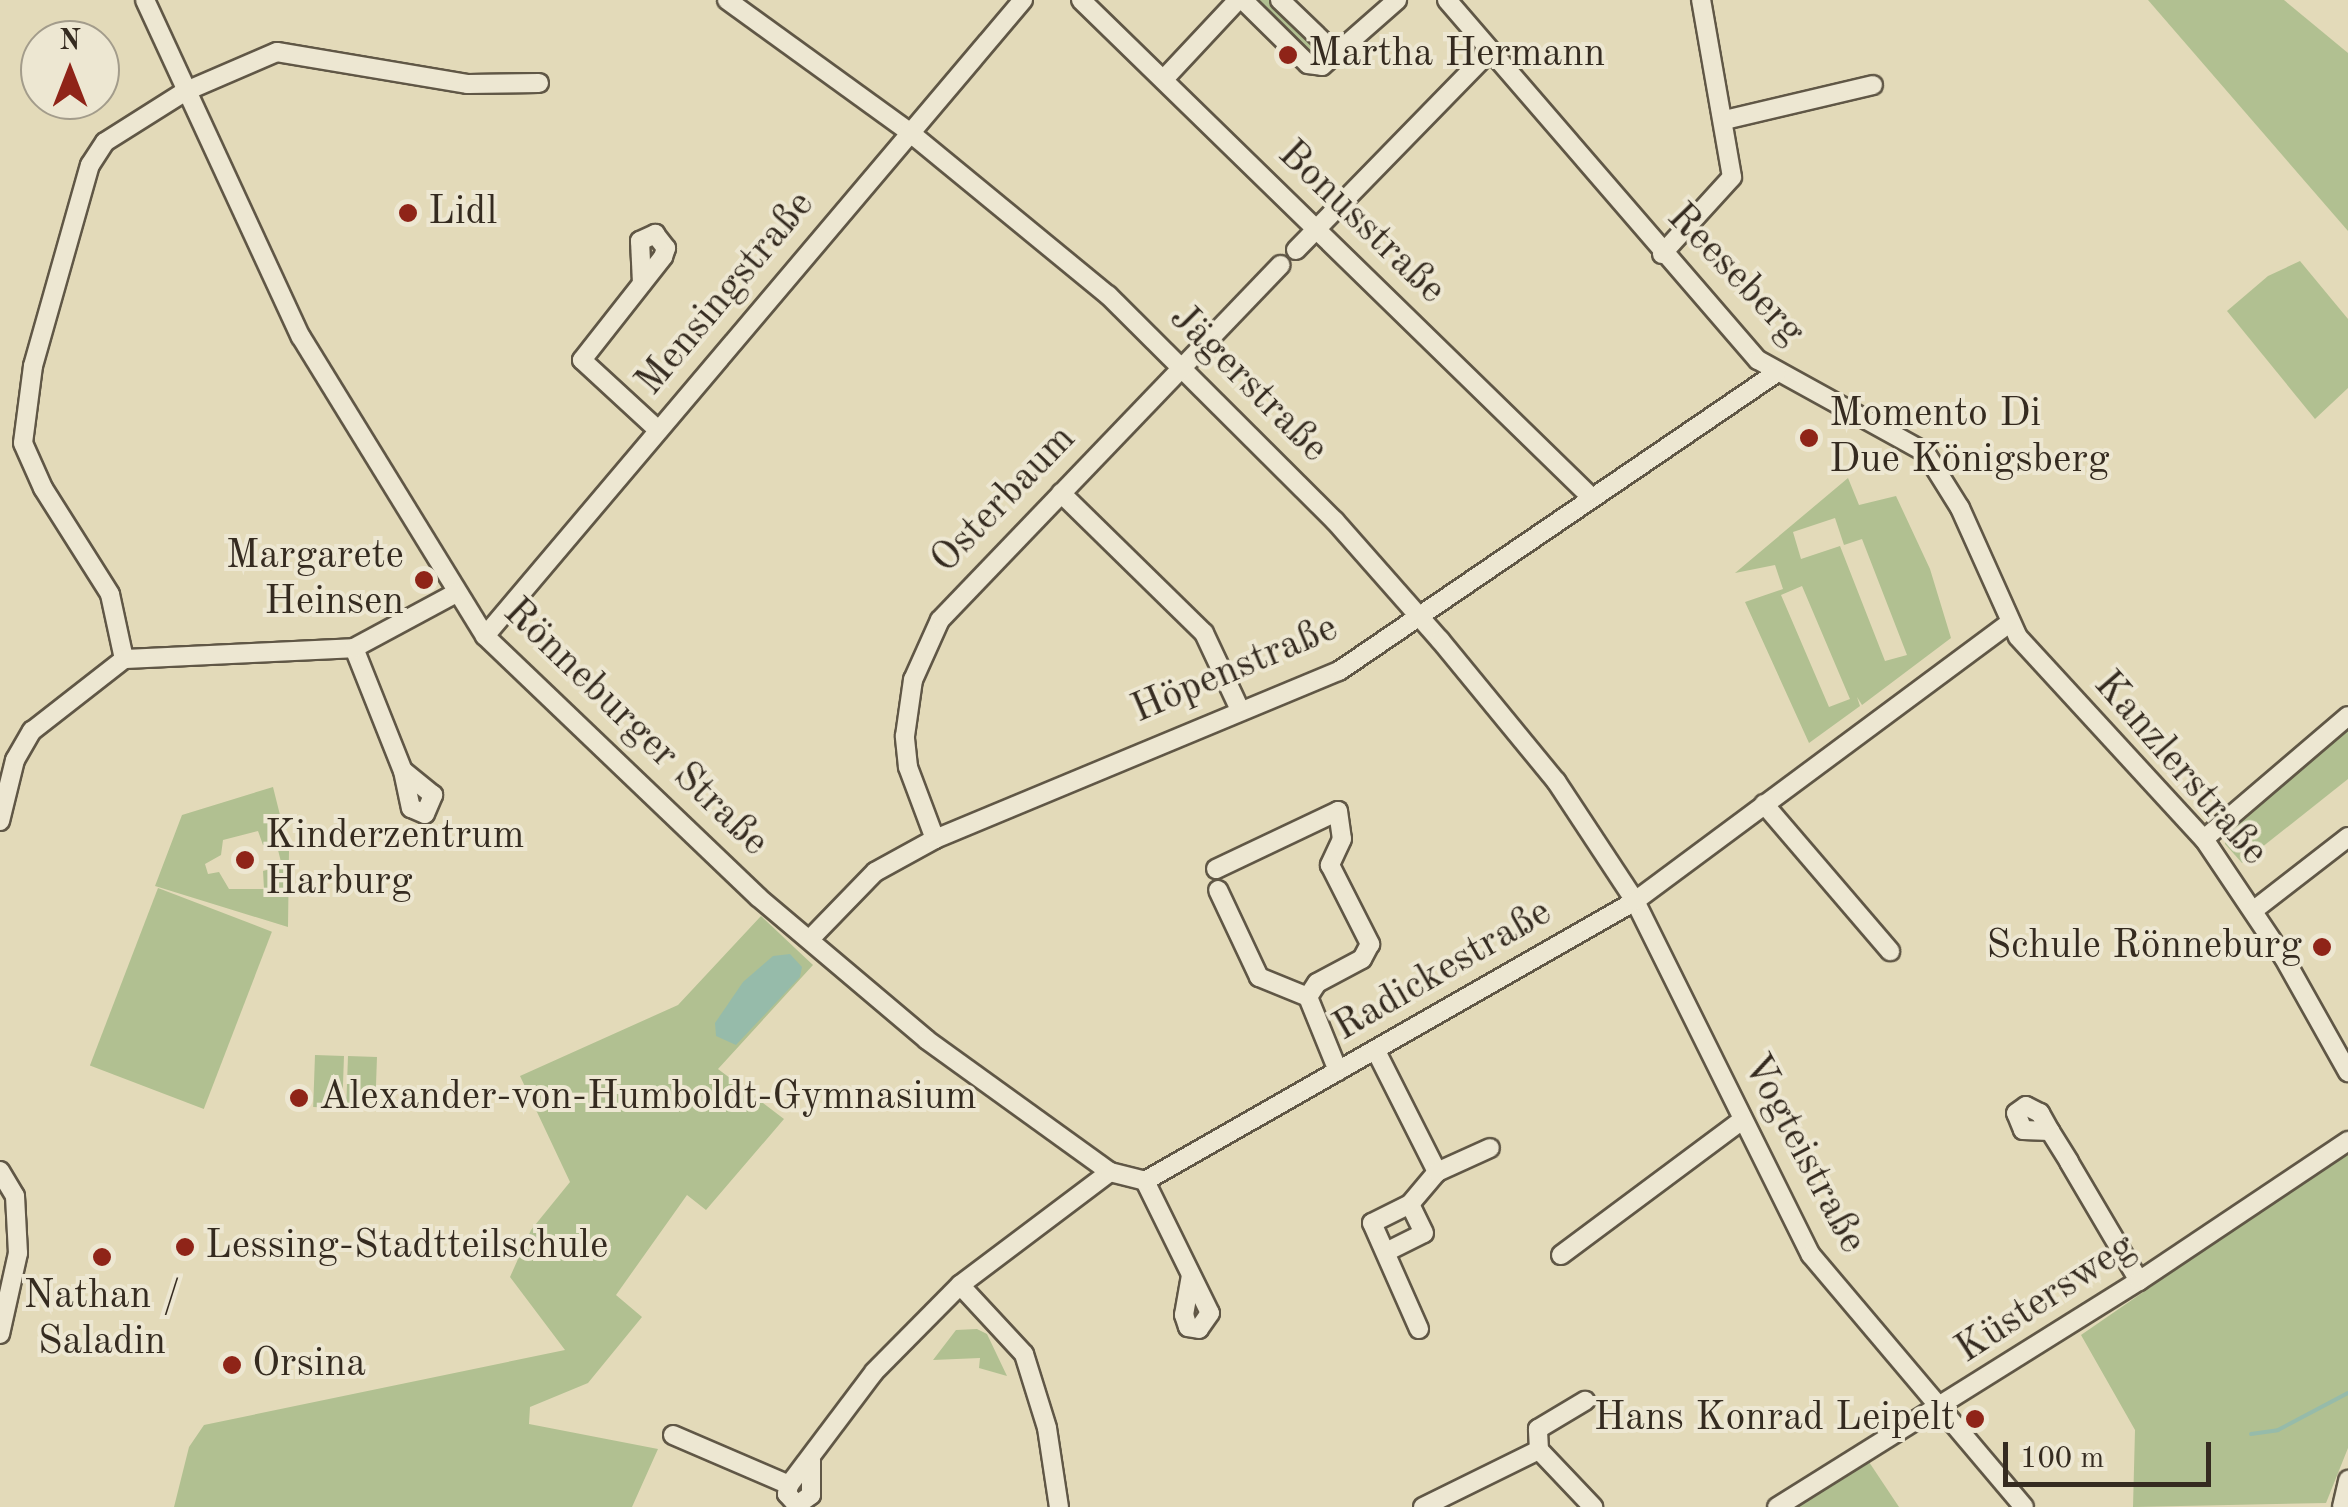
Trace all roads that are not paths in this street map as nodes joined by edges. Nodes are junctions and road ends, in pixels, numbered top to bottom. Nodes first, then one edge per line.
1 (145, 0) edge
2 (727, 0) edge
3 (1023, 0) edge
4 (1082, 0) edge
5 (1241, 0) edge
6 (1280, 0) edge
7 (1397, 0) edge
8 (1702, 0) edge
9 (1458, 4) edge
10 (1490, 51) junction
11 (1335, 53) junction
12 (1164, 80) junction
13 (539, 83) dead end
14 (1873, 85) dead end
15 (184, 92) junction
16 (1726, 120) junction
17 (908, 131) junction
18 (1317, 228) junction
19 (1296, 250) dead end
20 (1662, 254) junction
21 (1280, 266) dead end
22 (642, 283) dead end
23 (1182, 366) junction
24 (1776, 373) junction
25 (657, 429) junction
26 (1061, 492) junction
27 (1591, 497) junction
28 (456, 593) junction
29 (1420, 617) junction
30 (2010, 622) junction
31 (485, 636) junction
32 (354, 648) junction
33 (124, 659) junction
34 (1240, 710) junction
35 (2348, 716) edge
36 (403, 771) dead end
37 (1764, 804) junction
38 (0, 821) edge
39 (2348, 837) edge
40 (935, 839) junction
41 (2204, 839) junction
42 (1216, 869) dead end
43 (1218, 890) dead end
44 (1635, 901) junction
45 (2254, 910) junction
46 (811, 938) junction
47 (1890, 951) dead end
48 (1308, 997) junction
49 (1376, 1051) junction
50 (1338, 1071) junction
51 (2348, 1072) edge
52 (1742, 1120) junction
53 (2050, 1131) dead end
54 (2348, 1141) edge
55 (1490, 1148) dead end
56 (0, 1171) edge
57 (1110, 1172) junction
58 (1437, 1172) junction
59 (1145, 1180) junction
60 (1410, 1204) junction
61 (1386, 1252) junction
62 (1561, 1254) dead end
63 (1191, 1277) dead end
64 (2139, 1282) junction
65 (960, 1285) junction
66 (1419, 1329) dead end
67 (0, 1334) edge
68 (1586, 1401) dead end
69 (1939, 1409) junction
70 (673, 1435) dead end
71 (1539, 1450) junction
72 (811, 1460) junction
73 (2348, 1480) edge
74 (789, 1485) junction
75 (814, 1504) edge
76 (1059, 1507) edge
77 (1423, 1507) edge
78 (1593, 1507) edge
79 (1777, 1507) edge
80 (2024, 1507) edge
81 (2342, 1507) edge

1 - 15 street, Rönneburger Straße
2 - 17 street, Jägerstraße
3 - 17 street, Mensingstraße
4 - 12 street, Bonusstraße
5 - 11 street
5 - 12 street
6 - 11 street
7 - 11 street
8 - 16 street
9 - 10 street, Reeseberg
10 - 18 street
10 - 20 street, Reeseberg
12 - 18 street, Bonusstraße
13 - 15 street
14 - 16 street
15 - 28 street, Rönneburger Straße
15 - 33 street
16 - 20 street
17 - 23 street, Jägerstraße
17 - 25 street, Mensingstraße
18 - 19 street
18 - 27 street, Bonusstraße
20 - 24 street, Reeseberg
21 - 23 street, Osterbaum
22 - 25 street
23 - 26 street, Osterbaum
23 - 29 street, Jägerstraße
24 - 27 street, Höpenstraße
24 - 30 street, Reeseberg
25 - 31 street, Mensingstraße
26 - 34 street
26 - 40 street, Osterbaum
27 - 29 street, Höpenstraße
28 - 31 street, Rönneburger Straße
28 - 32 street
29 - 34 street, Höpenstraße
29 - 44 street, Jägerstraße
30 - 37 street, Radickestraße
30 - 41 street, Kanzlerstraße
31 - 46 street, Rönneburger Straße
32 - 33 street
32 - 36 street
33 - 38 street
34 - 40 street, Höpenstraße
35 - 41 street
37 - 44 street, Radickestraße
37 - 47 street
39 - 45 street
40 - 46 street, Höpenstraße
41 - 45 street, Kanzlerstraße
42 - 48 street
43 - 48 street
44 - 49 street, Radickestraße
44 - 52 street, Vogteistraße
45 - 51 street, Kanzlerstraße
46 - 57 street, Rönneburger Straße
48 - 50 street
49 - 50 street, Radickestraße
49 - 58 street
50 - 59 street, Radickestraße
52 - 62 street
52 - 69 street, Vogteistraße
53 - 64 street
54 - 64 street, Küstersweg
55 - 58 street
56 - 67 street
57 - 59 street
57 - 65 street
58 - 60 street
59 - 63 street
60 - 61 street
60 - 61 street
61 - 66 street
64 - 69 street, Küstersweg
65 - 72 street
65 - 76 street
68 - 71 street
69 - 79 street, Küstersweg
69 - 80 street, Vogteistraße
70 - 74 street
71 - 77 street
71 - 78 street
72 - 74 street
72 - 75 street
73 - 81 street
74 - 75 street

